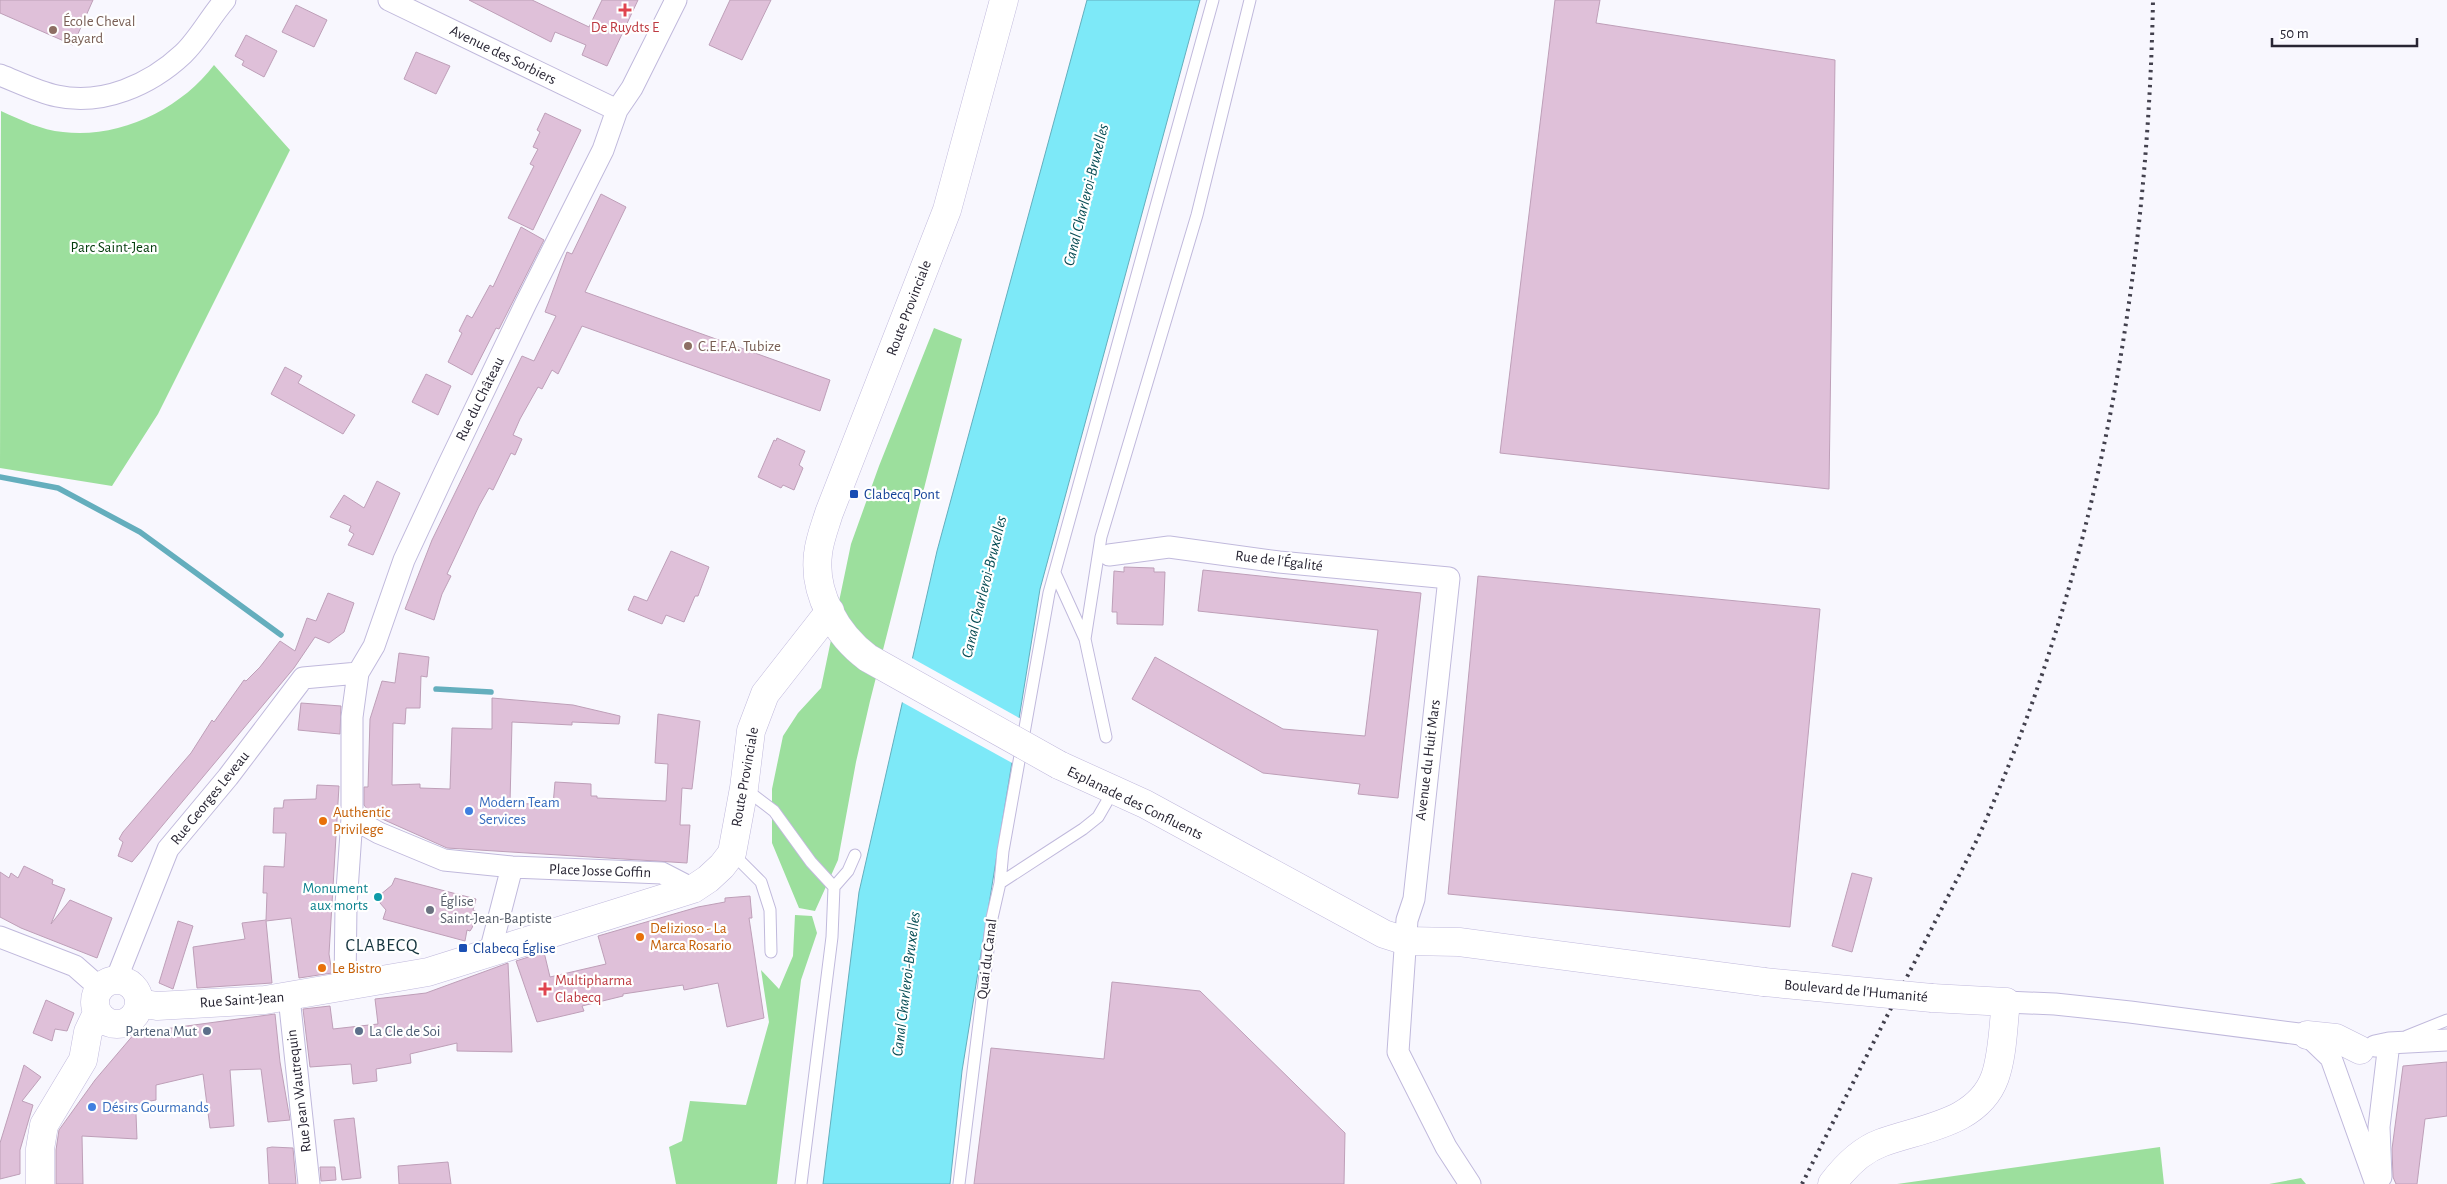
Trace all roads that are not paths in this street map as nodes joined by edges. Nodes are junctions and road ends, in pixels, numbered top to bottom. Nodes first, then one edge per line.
1 (225, 0) edge
2 (389, 0) edge
3 (676, 0) edge
4 (1004, 0) edge
5 (1213, 0) edge
6 (1250, 0) edge
7 (0, 75) edge
8 (617, 110) junction
9 (1109, 555) dead end
10 (1055, 573) junction
11 (1449, 578) joint
12 (830, 611) junction
13 (1085, 640) junction
14 (868, 658) joint
15 (358, 673) junction
16 (1106, 737) dead end
17 (744, 788) junction
18 (1113, 791) junction
19 (352, 818) junction
20 (732, 853) junction
21 (855, 855) dead end
22 (512, 867) junction
23 (1000, 883) junction
24 (834, 887) junction
25 (693, 889) junction
26 (0, 937) edge
27 (1406, 941) junction
28 (490, 952) junction
29 (771, 952) dead end
30 (345, 987) junction
31 (104, 994) junction
32 (289, 997) junction
33 (2006, 1002) junction
34 (131, 1013) junction
35 (2447, 1020) edge
36 (2307, 1035) junction
37 (2447, 1040) edge
38 (2389, 1043) junction
39 (2360, 1050) junction
40 (2331, 1058) junction
41 (82, 1060) junction
42 (40, 1184) edge
43 (309, 1184) edge
44 (801, 1184) edge
45 (959, 1184) edge
46 (1470, 1184) edge
47 (1832, 1184) edge
48 (2376, 1184) edge
49 (2381, 1184) edge

1 - 7 street
2 - 8 street, Avenue des Sorbiers
3 - 8 street, Rue du Château
4 - 12 main road, Route Provinciale
5 - 10 lane, Quai du Canal
6 - 13 lane
8 - 15 street, Rue du Château
9 - 11 street, Rue de l'Égalité
10 - 13 lane
10 - 23 lane, Quai du Canal
11 - 27 street, Avenue du Huit Mars
12 - 14 main road, Route Provinciale
12 - 17 main road, Route Provinciale
13 - 16 lane
14 - 18 main road, Esplanade des Confluents, bridge
15 - 19 street, Rue du Château
15 - 31 street, Rue Georges Leveau
17 - 20 main road, Route Provinciale
17 - 24 lane
18 - 23 lane
18 - 27 main road, Esplanade des Confluents
19 - 22 street, Place Josse Goffin
19 - 30 street
20 - 25 main road
20 - 29 lane
21 - 24 lane
22 - 25 street, Place Josse Goffin
22 - 28 street
23 - 45 lane, Quai du Canal
24 - 44 lane
25 - 28 main road, Place Josse Goffin
26 - 31 street, Rue Saint-Jean
27 - 33 main road, Boulevard de l'Humanité, bridge
27 - 46 street, Avenue du Huit Mars
28 - 30 main road, Place Josse Goffin
30 - 32 main road, Rue Saint-Jean
31 - 34 main road, Rue Saint-Jean
31 - 34 main road, Rue Saint-Jean
31 - 41 main road
32 - 34 main road, Rue Saint-Jean
32 - 43 street, Rue Jean Wautrequin
33 - 36 street, Boulevard de l'Humanité
33 - 47 main road
34 - 41 main road
35 - 38 lane
36 - 39 main road, Boulevard de l'Humanité
36 - 40 street
37 - 38 street
38 - 39 street
38 - 49 street
39 - 40 street
40 - 48 street
41 - 42 main road

